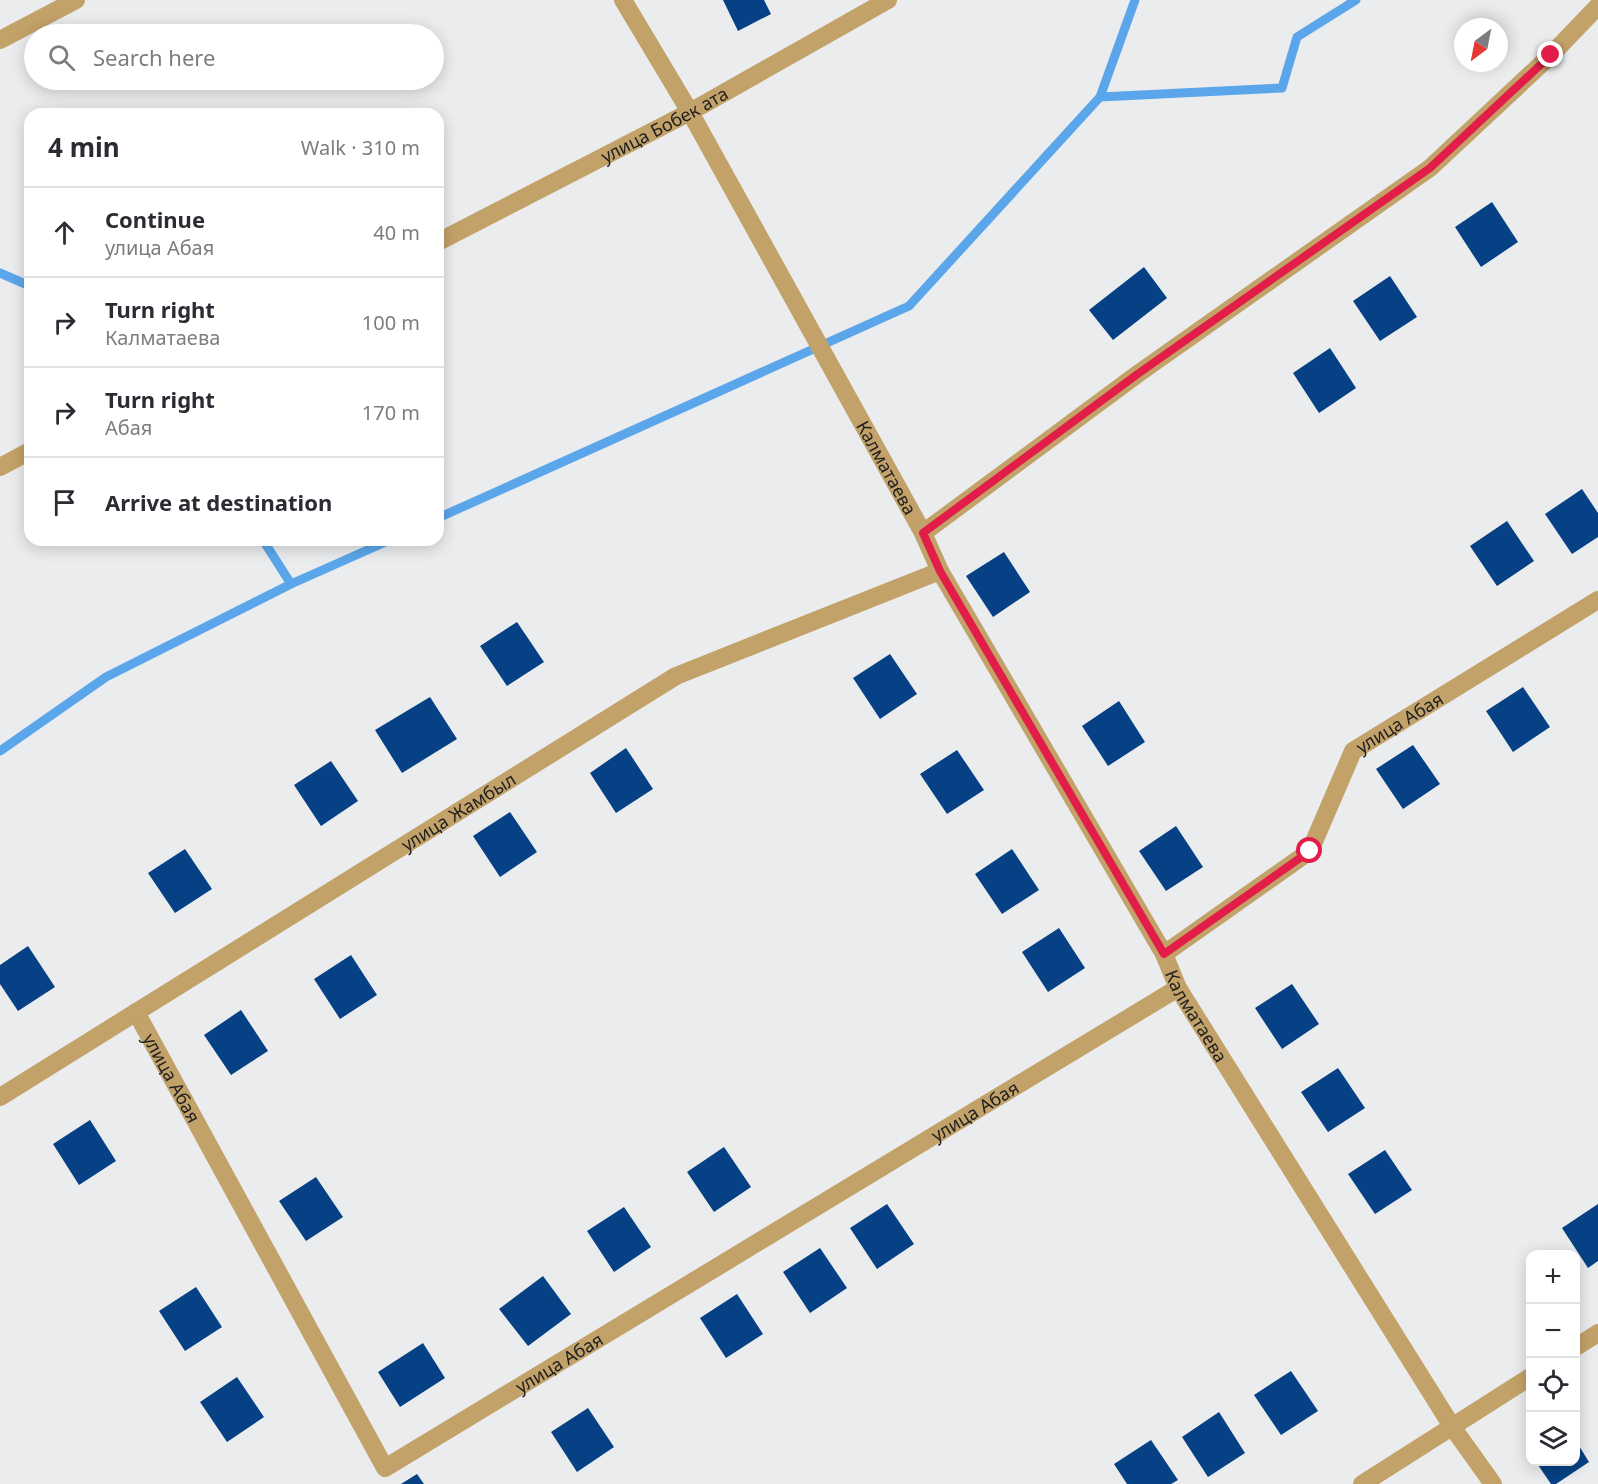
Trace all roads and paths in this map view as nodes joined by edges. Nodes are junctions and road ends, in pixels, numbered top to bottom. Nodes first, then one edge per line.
1 (76, 0) edge
2 (623, 0) edge
3 (888, 0) edge
4 (1598, 6) edge
5 (30, 24) edge
6 (24, 27) edge
7 (0, 40) edge
8 (690, 112) junction
9 (444, 239) edge
10 (24, 455) edge
11 (0, 467) edge
12 (923, 533) junction
13 (940, 571) junction
14 (1598, 600) edge
15 (1164, 954) junction
16 (1178, 988) junction
17 (136, 1012) junction
18 (0, 1097) edge
19 (1598, 1333) edge
20 (1580, 1344) edge
21 (1526, 1380) edge
22 (1453, 1428) junction
23 (1362, 1484) edge
24 (1493, 1484) edge

1 - 5 street
2 - 8 street, Калматаева
3 - 8 street, улица Бобек ата
4 - 12 street
6 - 7 street
8 - 9 street, улица Бобек ата
8 - 12 street, Калматаева
10 - 11 street
12 - 13 street, Калматаева
13 - 15 street, Калматаева
13 - 17 street, улица Жамбыл
14 - 15 street, улица Абая
15 - 16 street, Калматаева
16 - 17 street, улица Абая
16 - 22 street, Калматаева
17 - 18 street, улица Жамбыл
19 - 20 street
21 - 22 street
22 - 23 street
22 - 24 street, Калматаева

